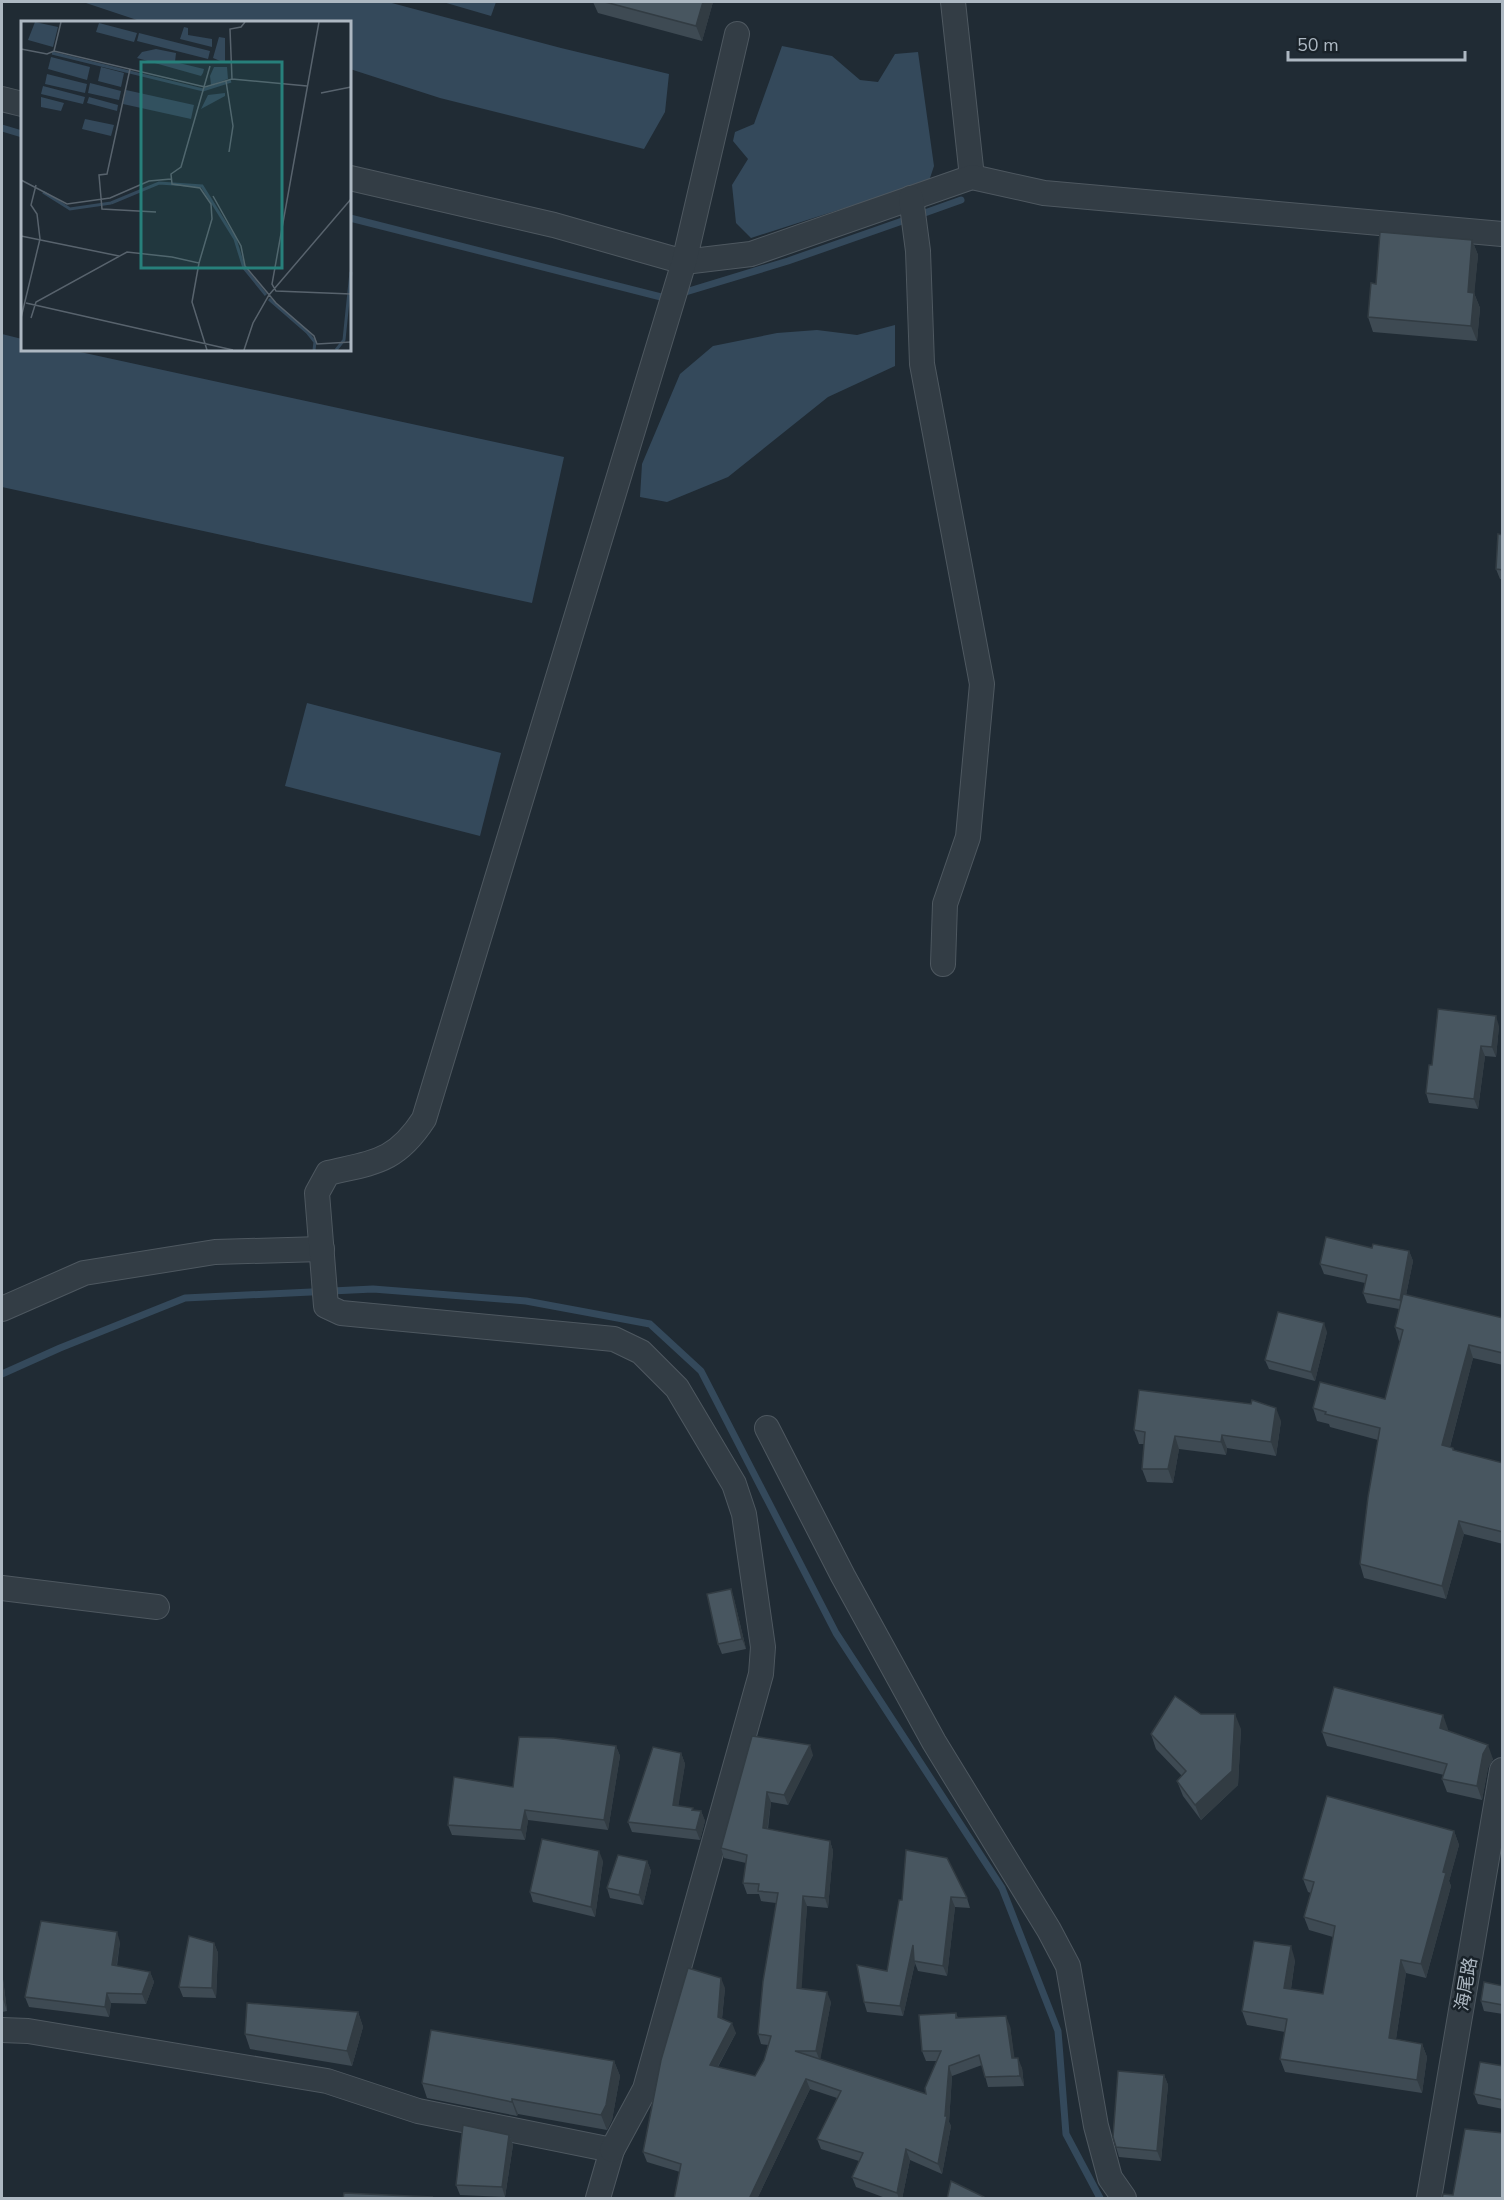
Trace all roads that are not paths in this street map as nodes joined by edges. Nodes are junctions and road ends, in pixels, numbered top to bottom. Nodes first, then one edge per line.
1 (953, 2) edge
2 (737, 34) dead end
3 (2, 99) edge
4 (21, 104) edge
5 (972, 177) junction
6 (351, 178) edge
7 (911, 198) junction
8 (1503, 234) edge
9 (681, 273) junction
10 (943, 964) dead end
11 (323, 1257) junction
12 (2, 1309) edge
13 (767, 1428) dead end
14 (2, 1588) edge
15 (157, 1607) dead end
16 (1503, 1770) edge
17 (2, 2030) edge
18 (612, 2150) junction
19 (598, 2199) edge
20 (1125, 2199) edge
21 (1429, 2199) edge

1 - 5 street
2 - 9 street
3 - 4 street
5 - 7 street
5 - 8 street
6 - 9 street
7 - 9 street
7 - 10 street
9 - 11 street
11 - 12 street
11 - 18 street
13 - 20 street
14 - 15 street
16 - 21 street, 海尾路
17 - 18 street
18 - 19 street

